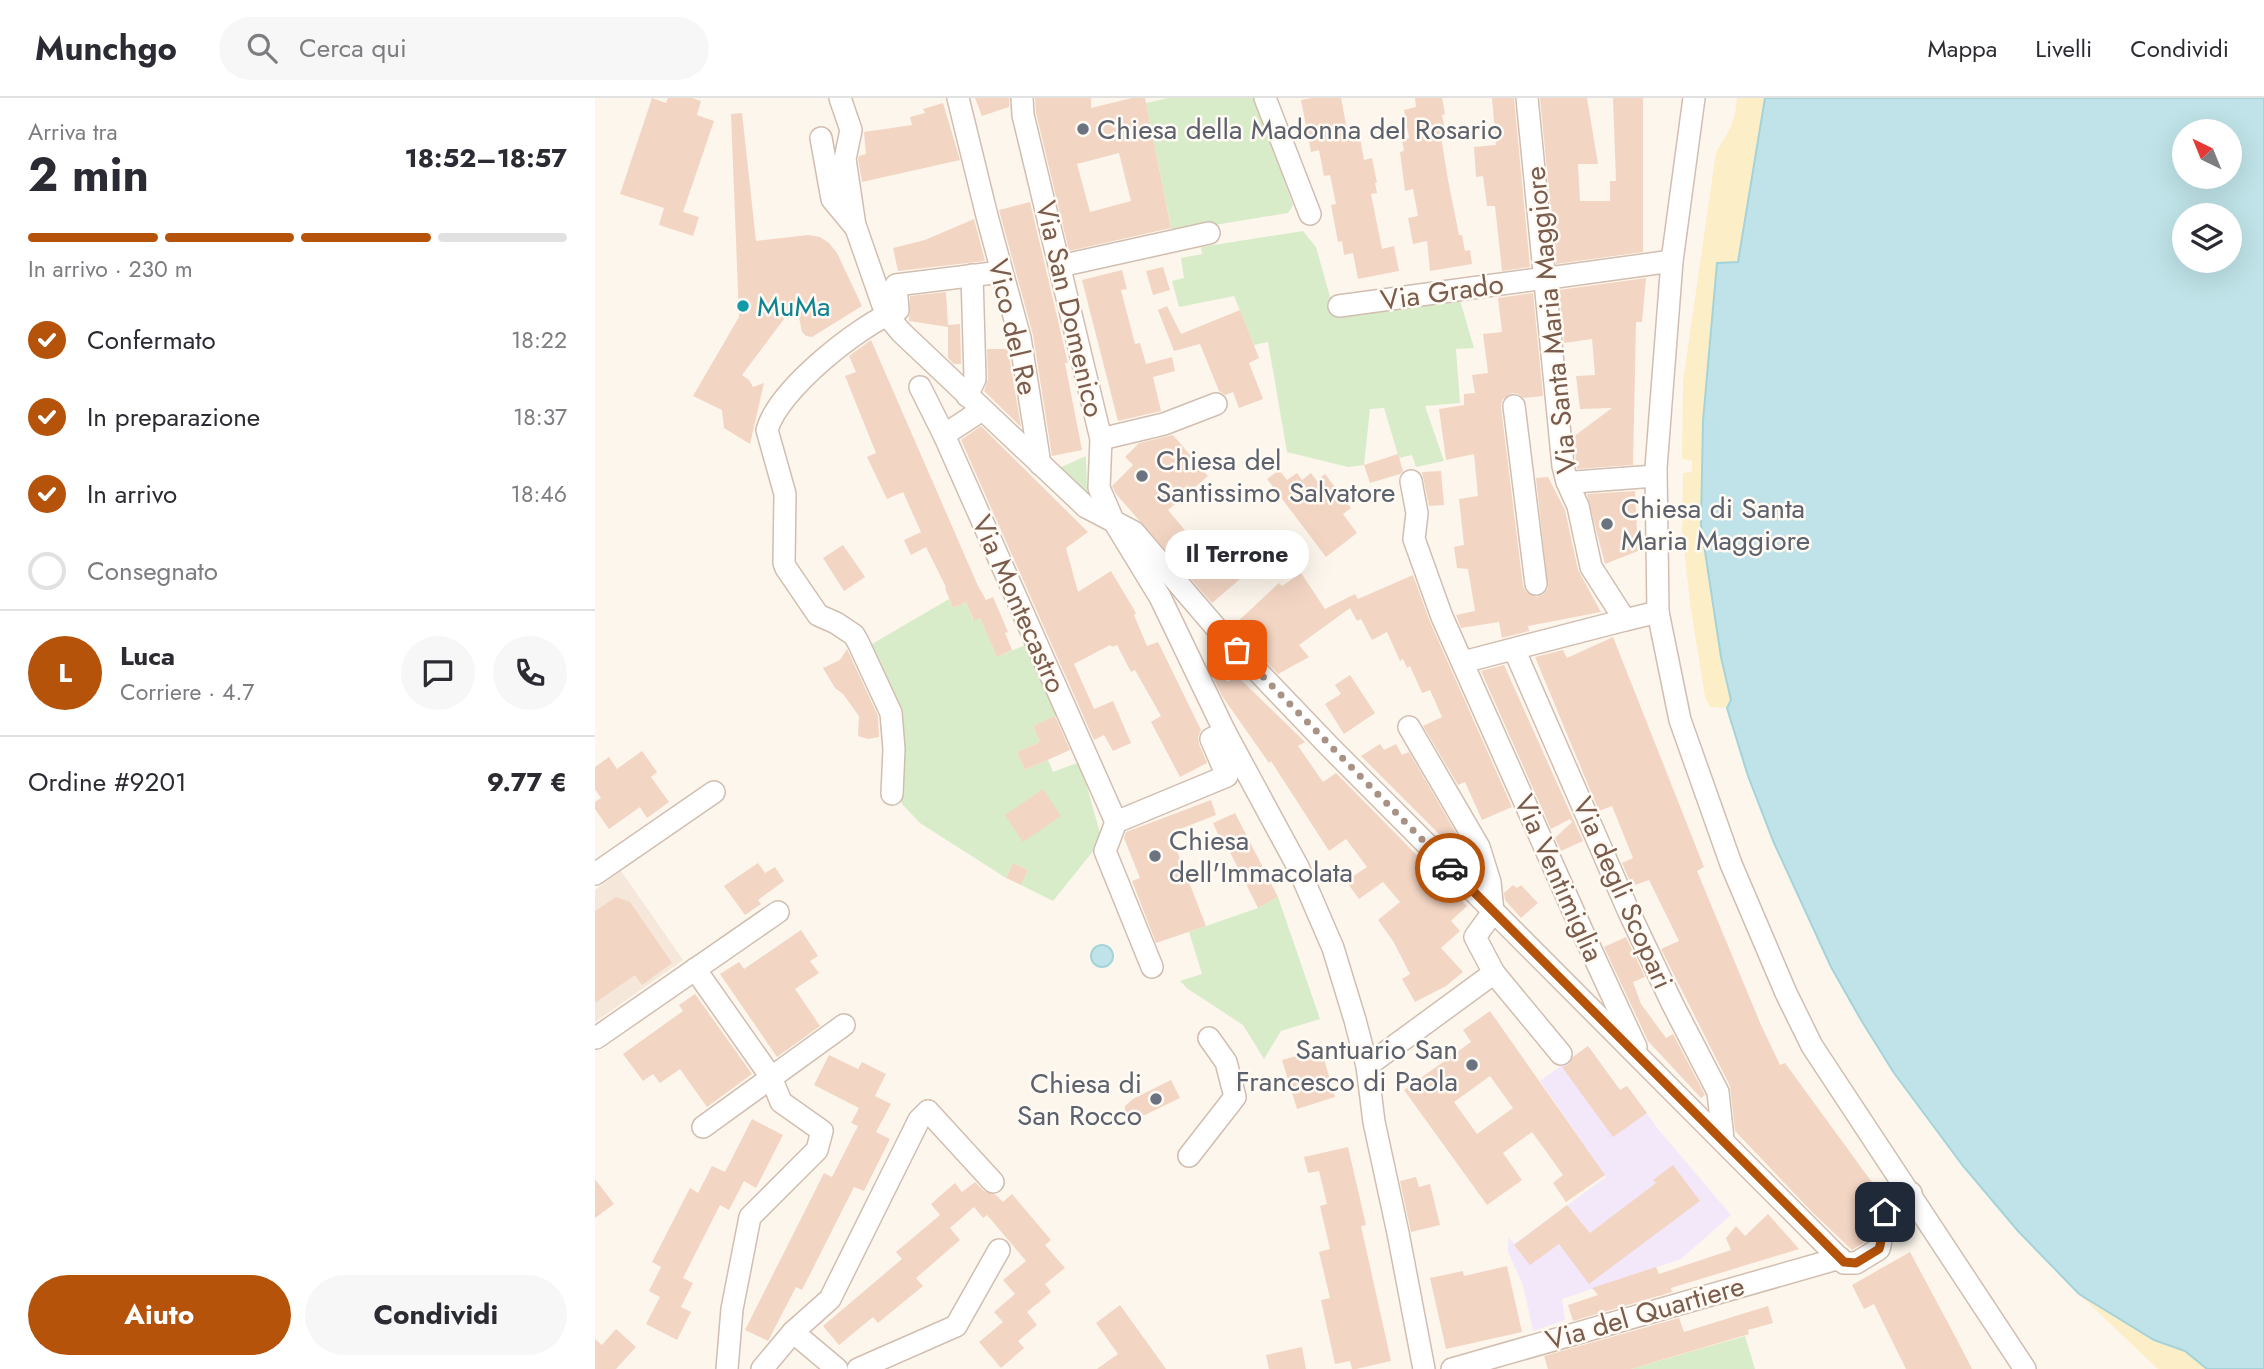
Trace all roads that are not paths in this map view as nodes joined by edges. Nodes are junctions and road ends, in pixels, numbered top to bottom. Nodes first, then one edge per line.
1 (840, 98) edge
2 (958, 98) edge
3 (1022, 98) edge
4 (1265, 98) edge
5 (1527, 98) edge
6 (1694, 98) edge
7 (821, 138) dead end
8 (1310, 214) dead end
9 (856, 228) junction
10 (1209, 233) dead end
11 (1672, 261) junction
12 (1060, 265) junction
13 (1001, 272) junction
14 (972, 275) junction
15 (1551, 277) junction
16 (1339, 306) dead end
17 (886, 314) junction
18 (920, 387) dead end
19 (975, 403) junction
20 (1216, 404) dead end
21 (1514, 406) dead end
22 (944, 435) junction
23 (1101, 439) junction
24 (1040, 464) junction
25 (1655, 476) junction
26 (1411, 481) dead end
27 (1575, 482) dead end
28 (1113, 520) junction
29 (1536, 584) dead end
30 (1658, 612) junction
31 (1625, 620) junction
32 (1514, 649) junction
33 (1467, 661) dead end
34 (1409, 727) dead end
35 (1225, 732) junction
36 (714, 792) dead end
37 (892, 794) dead end
38 (1116, 822) junction
39 (595, 874) edge
40 (778, 912) dead end
41 (1493, 912) junction
42 (1151, 967) dead end
43 (695, 970) junction
44 (1494, 973) junction
45 (843, 1025) dead end
46 (596, 1038) edge
47 (1209, 1038) dead end
48 (1561, 1054) dead end
49 (1643, 1060) junction
50 (1367, 1066) junction
51 (771, 1077) junction
52 (703, 1127) dead end
53 (1723, 1139) junction
54 (1189, 1156) dead end
55 (993, 1182) dead end
56 (1911, 1194) junction
57 (999, 1250) dead end
58 (1840, 1258) junction
59 (793, 1332) junction
60 (727, 1369) edge
61 (761, 1369) edge
62 (837, 1369) edge
63 (858, 1369) edge
64 (1424, 1369) edge
65 (1452, 1369) edge
66 (2025, 1369) edge

1 - 9 street
2 - 13 street, Vico del Re
3 - 12 street, Via San Domenico
4 - 8 street
5 - 15 street, Via Santa Maria Maggiore
6 - 11 street
7 - 9 street
9 - 17 street
10 - 12 street
11 - 15 street, Via Grado
11 - 25 street
12 - 23 street, Via San Domenico
13 - 14 street
13 - 24 street, Vico del Re
14 - 17 street
14 - 19 street
15 - 16 street, Via Grado
15 - 31 street, Via Santa Maria Maggiore
17 - 19 street
17 - 37 street
18 - 22 street, Via Montecastro
19 - 22 street
19 - 24 street
20 - 23 street
21 - 29 street
22 - 38 street, Via Montecastro
23 - 28 street, Via San Domenico
24 - 28 street
25 - 27 street
25 - 30 street
26 - 49 street, Via Ventimiglia
28 - 35 street, Via San Domenico
28 - 41 street
30 - 31 street
30 - 56 street
31 - 32 street
32 - 33 street
32 - 53 street, Via degli Scopari
34 - 41 street
35 - 38 street
35 - 50 street, Via San Domenico
36 - 39 street
38 - 42 street
40 - 43 street
41 - 44 street
41 - 49 street
43 - 46 street
43 - 51 street
44 - 48 street
44 - 50 street
45 - 51 street
47 - 54 street
49 - 53 street
50 - 64 street, Via San Domenico
51 - 52 street
51 - 60 street
53 - 58 street
55 - 59 street
56 - 58 street, Via del Quartiere
56 - 66 street
57 - 63 street
58 - 65 street, Via del Quartiere
59 - 61 street
59 - 62 street

